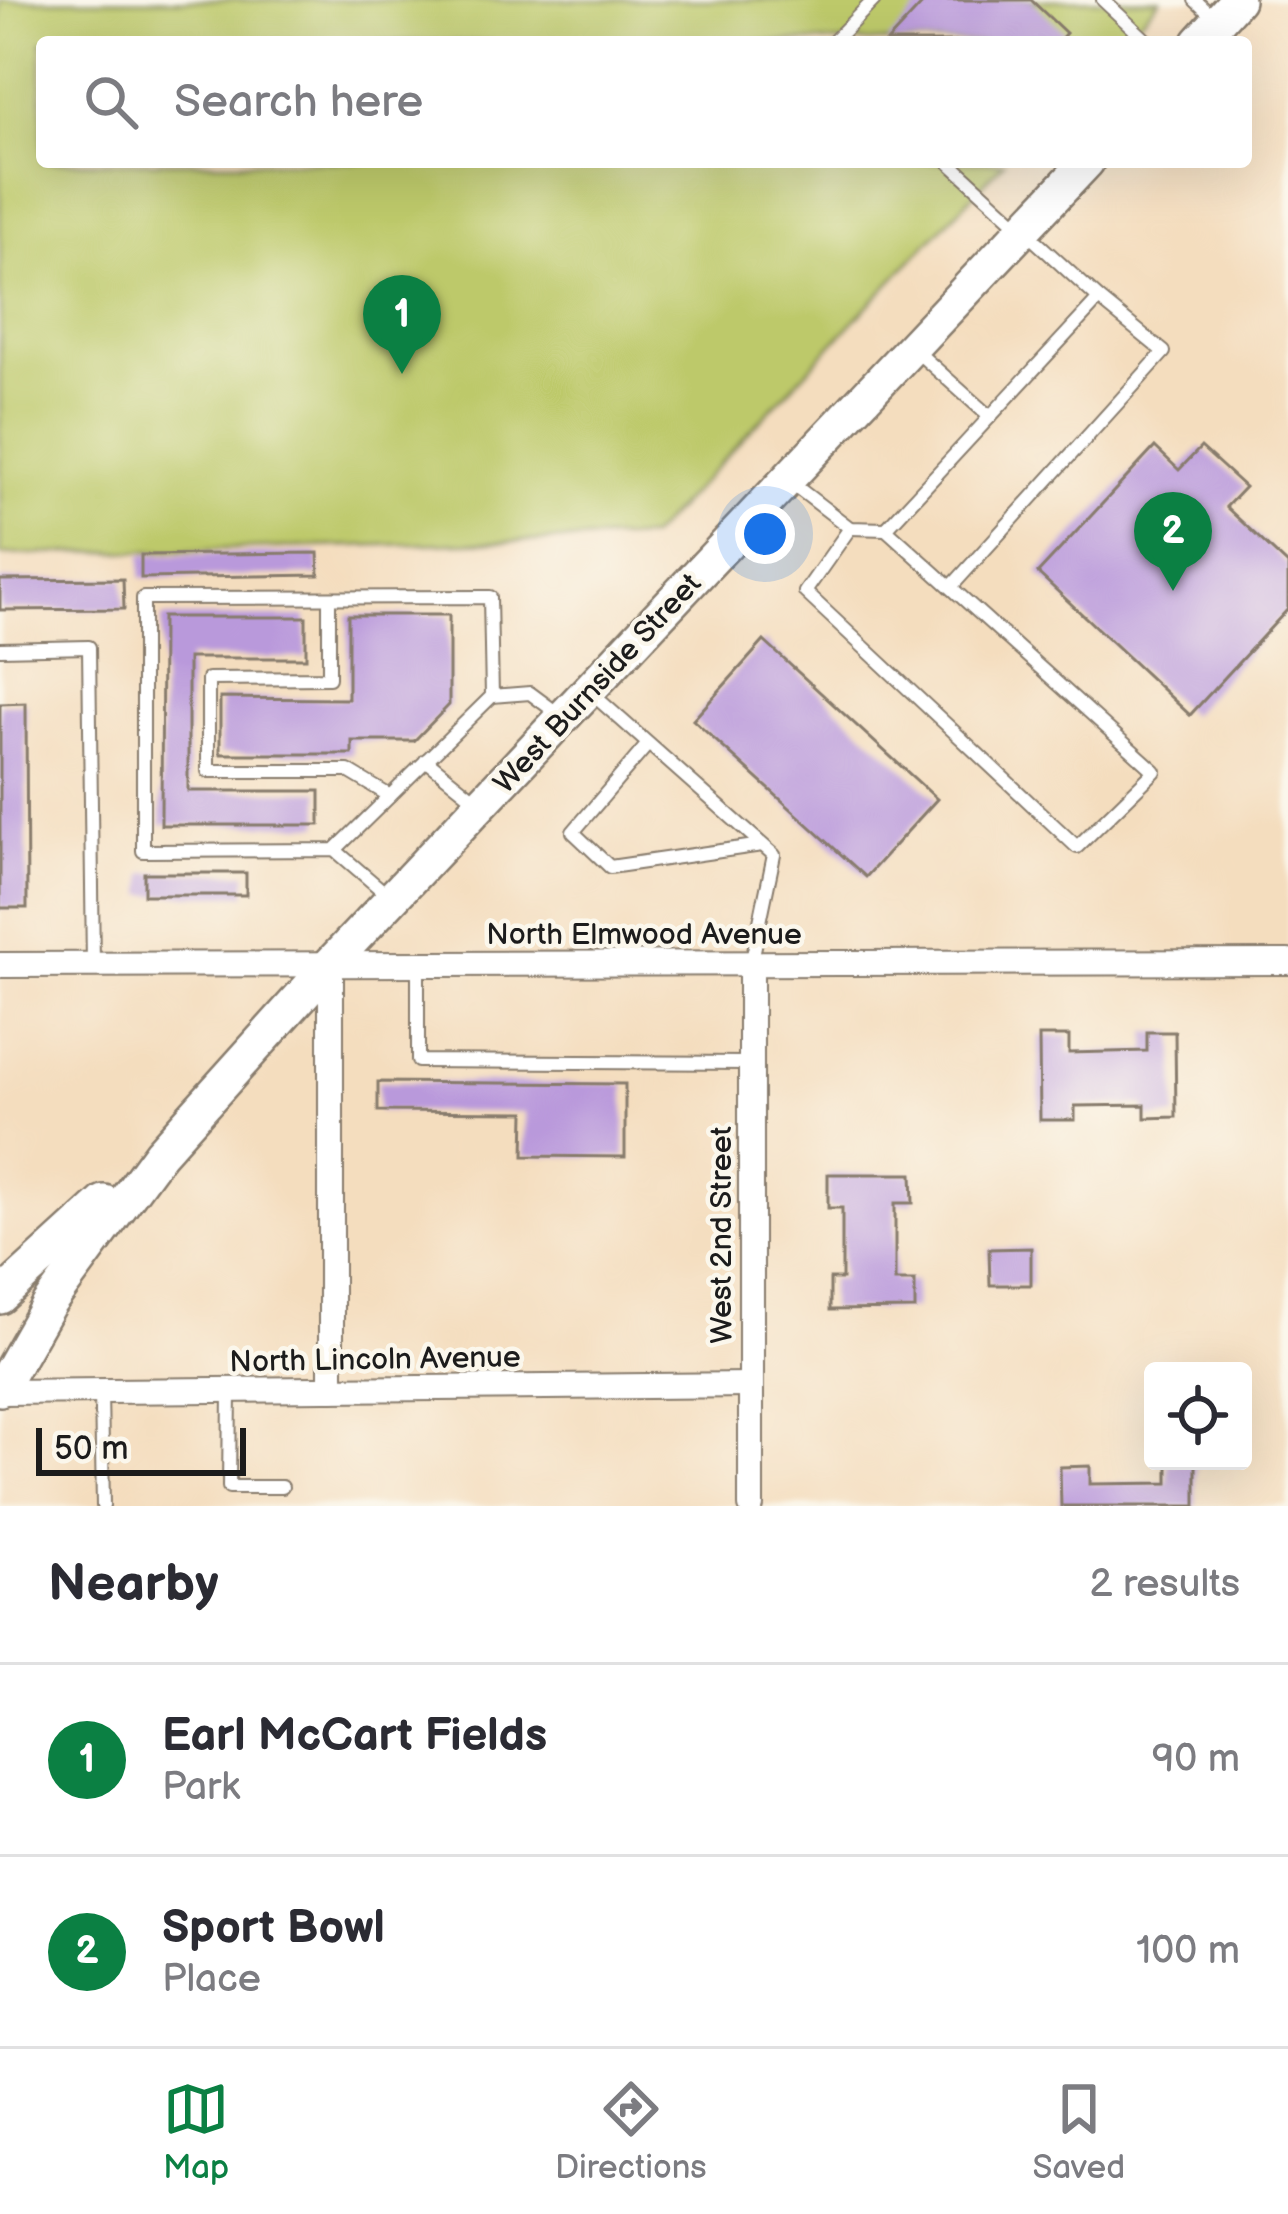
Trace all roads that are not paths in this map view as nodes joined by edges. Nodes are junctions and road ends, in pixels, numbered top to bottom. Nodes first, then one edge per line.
1 (874, 0) edge
2 (1112, 3) edge
3 (839, 36) edge
4 (1142, 36) edge
5 (956, 168) edge
6 (1081, 168) edge
7 (1023, 230) junction
8 (1099, 299) junction
9 (914, 349) junction
10 (990, 417) junction
11 (789, 481) junction
12 (850, 528) junction
13 (886, 529) junction
14 (951, 587) junction
15 (329, 598) junction
16 (0, 649) edge
17 (589, 692) junction
18 (492, 696) junction
19 (564, 718) junction
20 (648, 744) junction
21 (427, 760) junction
22 (390, 796) junction
23 (481, 805) junction
24 (762, 844) junction
25 (334, 850) junction
26 (392, 899) junction
27 (1288, 962) edge
28 (331, 963) junction
29 (93, 964) junction
30 (418, 964) junction
31 (751, 964) junction
32 (0, 965) edge
33 (751, 1063) junction
34 (160, 1153) junction
35 (0, 1297) edge
36 (751, 1384) junction
37 (331, 1389) junction
38 (230, 1390) junction
39 (0, 1391) edge
40 (101, 1391) junction
41 (282, 1487) dead end
42 (103, 1506) edge
43 (751, 1506) edge

1 - 3 lane
2 - 4 lane
5 - 7 lane
6 - 7 main road, West Burnside Street
7 - 8 lane
7 - 9 main road, West Burnside Street
8 - 10 lane
8 - 14 lane
9 - 10 lane
9 - 11 main road, West Burnside Street
10 - 13 lane
11 - 12 lane
11 - 17 main road, West Burnside Street
12 - 13 lane
12 - 14 lane
13 - 14 lane
15 - 18 lane
15 - 22 lane
15 - 25 lane
16 - 29 lane
17 - 19 main road, West Burnside Street
17 - 20 lane
18 - 19 lane
18 - 21 lane
19 - 23 main road, West Burnside Street
20 - 24 lane
20 - 24 lane
21 - 22 lane
21 - 23 lane
22 - 25 lane
23 - 26 main road, West Burnside Street
24 - 31 lane
25 - 26 lane
26 - 28 main road, West Burnside Street
27 - 31 street, North Elmwood Avenue
28 - 29 street, North Elmwood Avenue
28 - 30 street, North Elmwood Avenue
28 - 34 main road, West Burnside Street
28 - 37 street
29 - 32 street, North Elmwood Avenue
30 - 31 street, North Elmwood Avenue
30 - 33 lane
31 - 33 street, West 2nd Street
33 - 36 street, West 2nd Street
34 - 35 main road, West Burnside Street
34 - 39 main road, West Burnside Street
36 - 37 street, North Lincoln Avenue
36 - 43 street, West 2nd Street
37 - 38 street, North Lincoln Avenue
38 - 40 street, North Lincoln Avenue
38 - 41 lane
39 - 40 street, North Lincoln Avenue
40 - 42 lane

